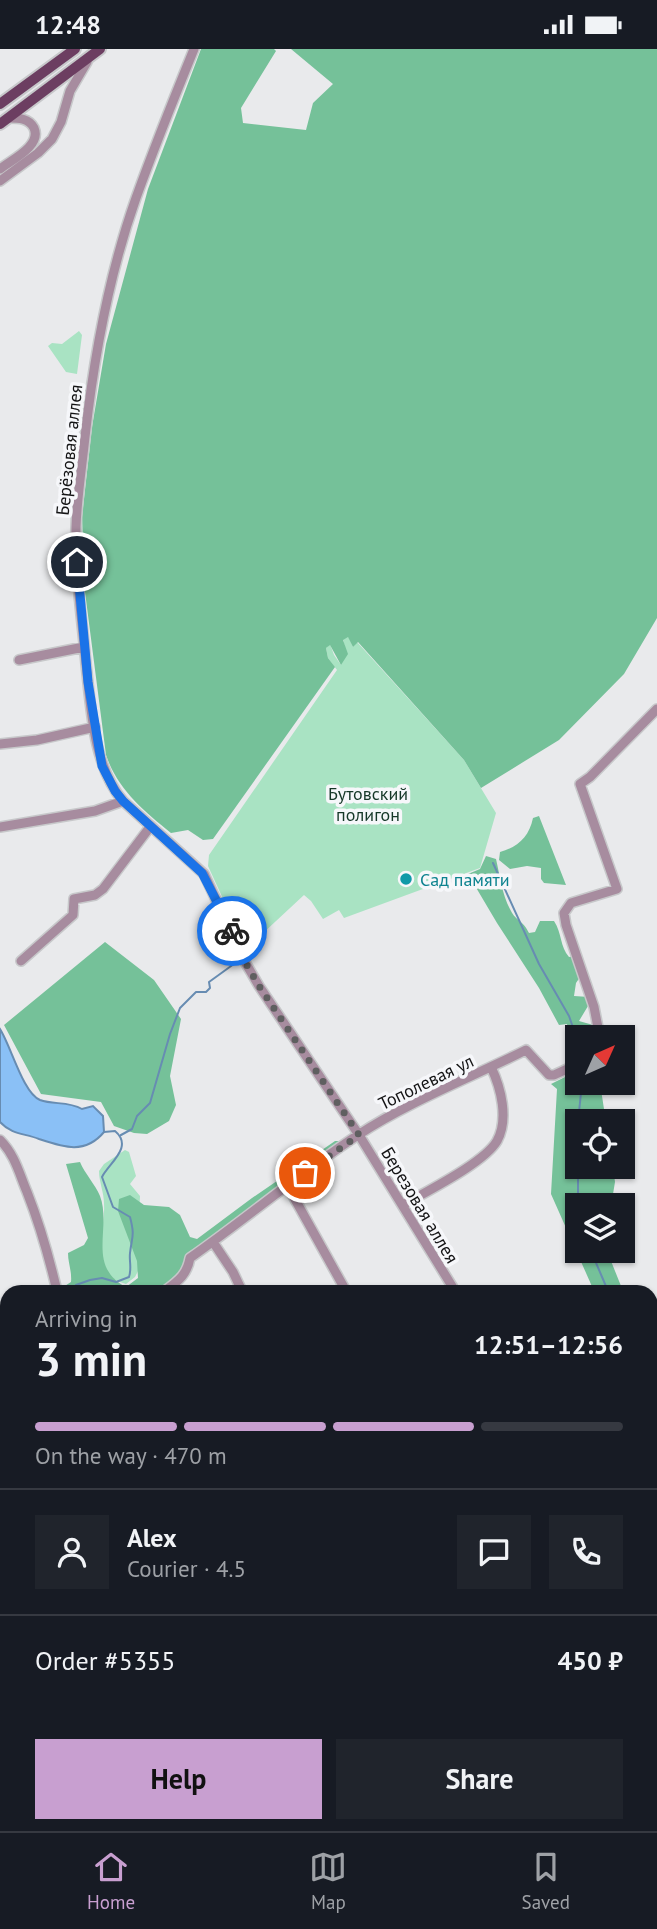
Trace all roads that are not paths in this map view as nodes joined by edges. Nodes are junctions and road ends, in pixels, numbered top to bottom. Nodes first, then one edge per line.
1 (75, 49) edge
2 (100, 49) edge
3 (194, 49) edge
4 (90, 57) junction
5 (0, 104) edge
6 (4, 121) edge
7 (26, 156) junction
8 (0, 169) edge
9 (0, 181) edge
10 (84, 647) junction
11 (19, 660) dead end
12 (657, 709) edge
13 (95, 727) junction
14 (0, 744) edge
15 (123, 801) junction
16 (0, 827) edge
17 (150, 827) junction
18 (200, 870) joint
19 (21, 961) dead end
20 (597, 1025) edge
21 (491, 1067) junction
22 (565, 1070) edge
23 (359, 1135) junction
24 (0, 1140) edge
25 (287, 1185) junction
26 (403, 1205) junction
27 (213, 1242) junction
28 (56, 1285) edge
29 (173, 1285) edge
30 (239, 1285) edge
31 (343, 1285) edge
32 (451, 1285) edge

1 - 5 main road
2 - 4 main road
3 - 10 street, Берёзовая аллея
4 - 6 main road
4 - 7 street
6 - 7 street
7 - 8 street
7 - 9 street
10 - 11 street
10 - 13 street, Берёзовая аллея
12 - 20 street
13 - 14 street
13 - 15 street, Берёзовая аллея
15 - 16 street
15 - 17 street, Берёзовая аллея
17 - 18 street, Берёзовая аллея
17 - 19 street
18 - 23 street, Березовая аллея
21 - 22 street, Тополевая ул
21 - 23 street, Тополевая ул
21 - 26 street
23 - 25 street, Тополевая ул
23 - 26 street, Березовая аллея
24 - 28 street
25 - 27 street, Тополевая ул
25 - 31 street
26 - 32 street, Березовая аллея
27 - 29 street, Тополевая ул
27 - 30 street

